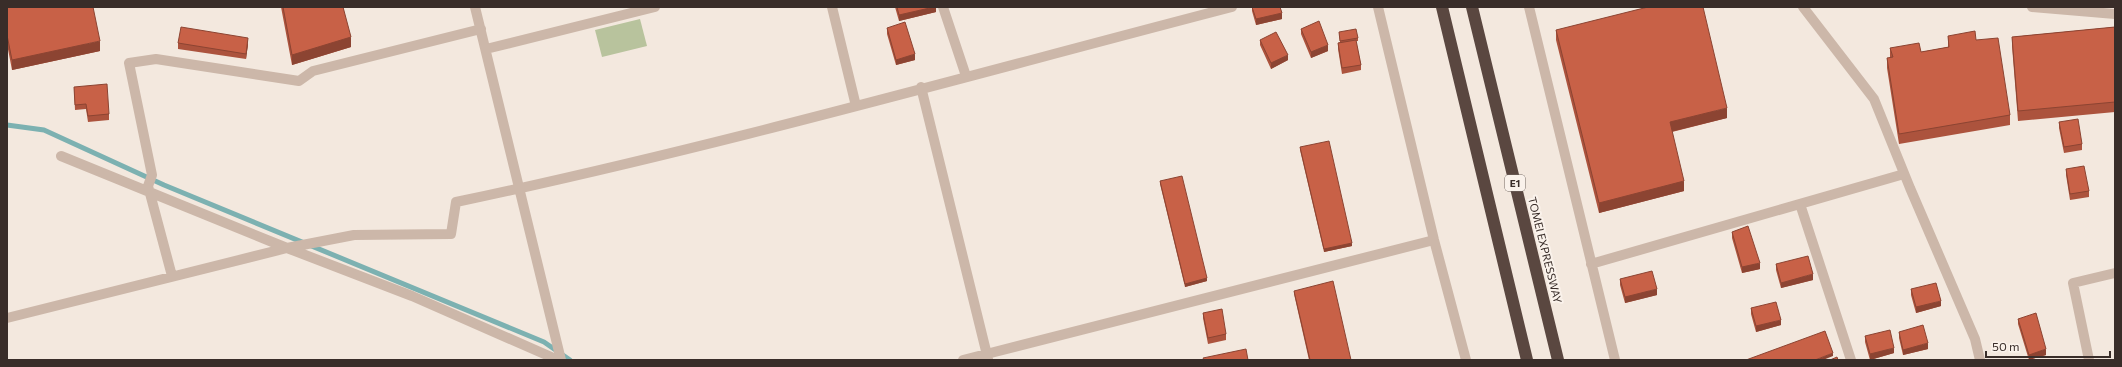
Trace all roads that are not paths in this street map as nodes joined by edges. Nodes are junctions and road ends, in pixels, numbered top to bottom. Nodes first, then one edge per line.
1 (475, 7) edge
2 (655, 7) edge
3 (832, 7) edge
4 (943, 7) edge
5 (1232, 7) edge
6 (1378, 7) edge
7 (1442, 7) edge
8 (1472, 7) edge
9 (1529, 7) edge
10 (1803, 7) edge
11 (2032, 7) edge
12 (2115, 14) edge
13 (481, 29) junction
14 (486, 49) junction
15 (966, 76) junction
16 (922, 88) junction
17 (856, 106) junction
18 (61, 156) dead end
19 (1904, 174) junction
20 (148, 188) junction
21 (521, 188) junction
22 (1800, 204) junction
23 (1434, 240) junction
24 (289, 247) junction
25 (1591, 264) junction
26 (2115, 273) edge
27 (172, 276) junction
28 (1540, 283) junction
29 (7, 318) edge
30 (987, 357) edge
31 (560, 360) edge
32 (963, 360) edge
33 (1466, 360) edge
34 (1527, 360) edge
35 (1558, 360) edge
36 (1563, 360) edge
37 (1615, 360) edge
38 (1851, 360) edge
39 (1980, 360) edge
40 (2089, 360) edge

1 - 13 street
2 - 14 street
3 - 17 street
4 - 15 street
5 - 15 street
6 - 23 street
7 - 34 highway
8 - 28 highway, TOMEI EXPRESSWAY / E1
9 - 25 street
10 - 19 street
11 - 12 street
13 - 14 street
13 - 20 street
14 - 21 street
15 - 16 street
16 - 17 street
16 - 30 street
17 - 21 street
18 - 20 street
19 - 22 street
19 - 39 street
20 - 24 street
20 - 27 street
21 - 24 street
21 - 31 street
22 - 25 street
22 - 38 street
23 - 30 street
23 - 33 street
24 - 27 street
24 - 31 street
25 - 37 street
26 - 40 street
27 - 29 street
28 - 35 highway, TOMEI EXPRESSWAY / E1
28 - 36 highway
30 - 32 street

